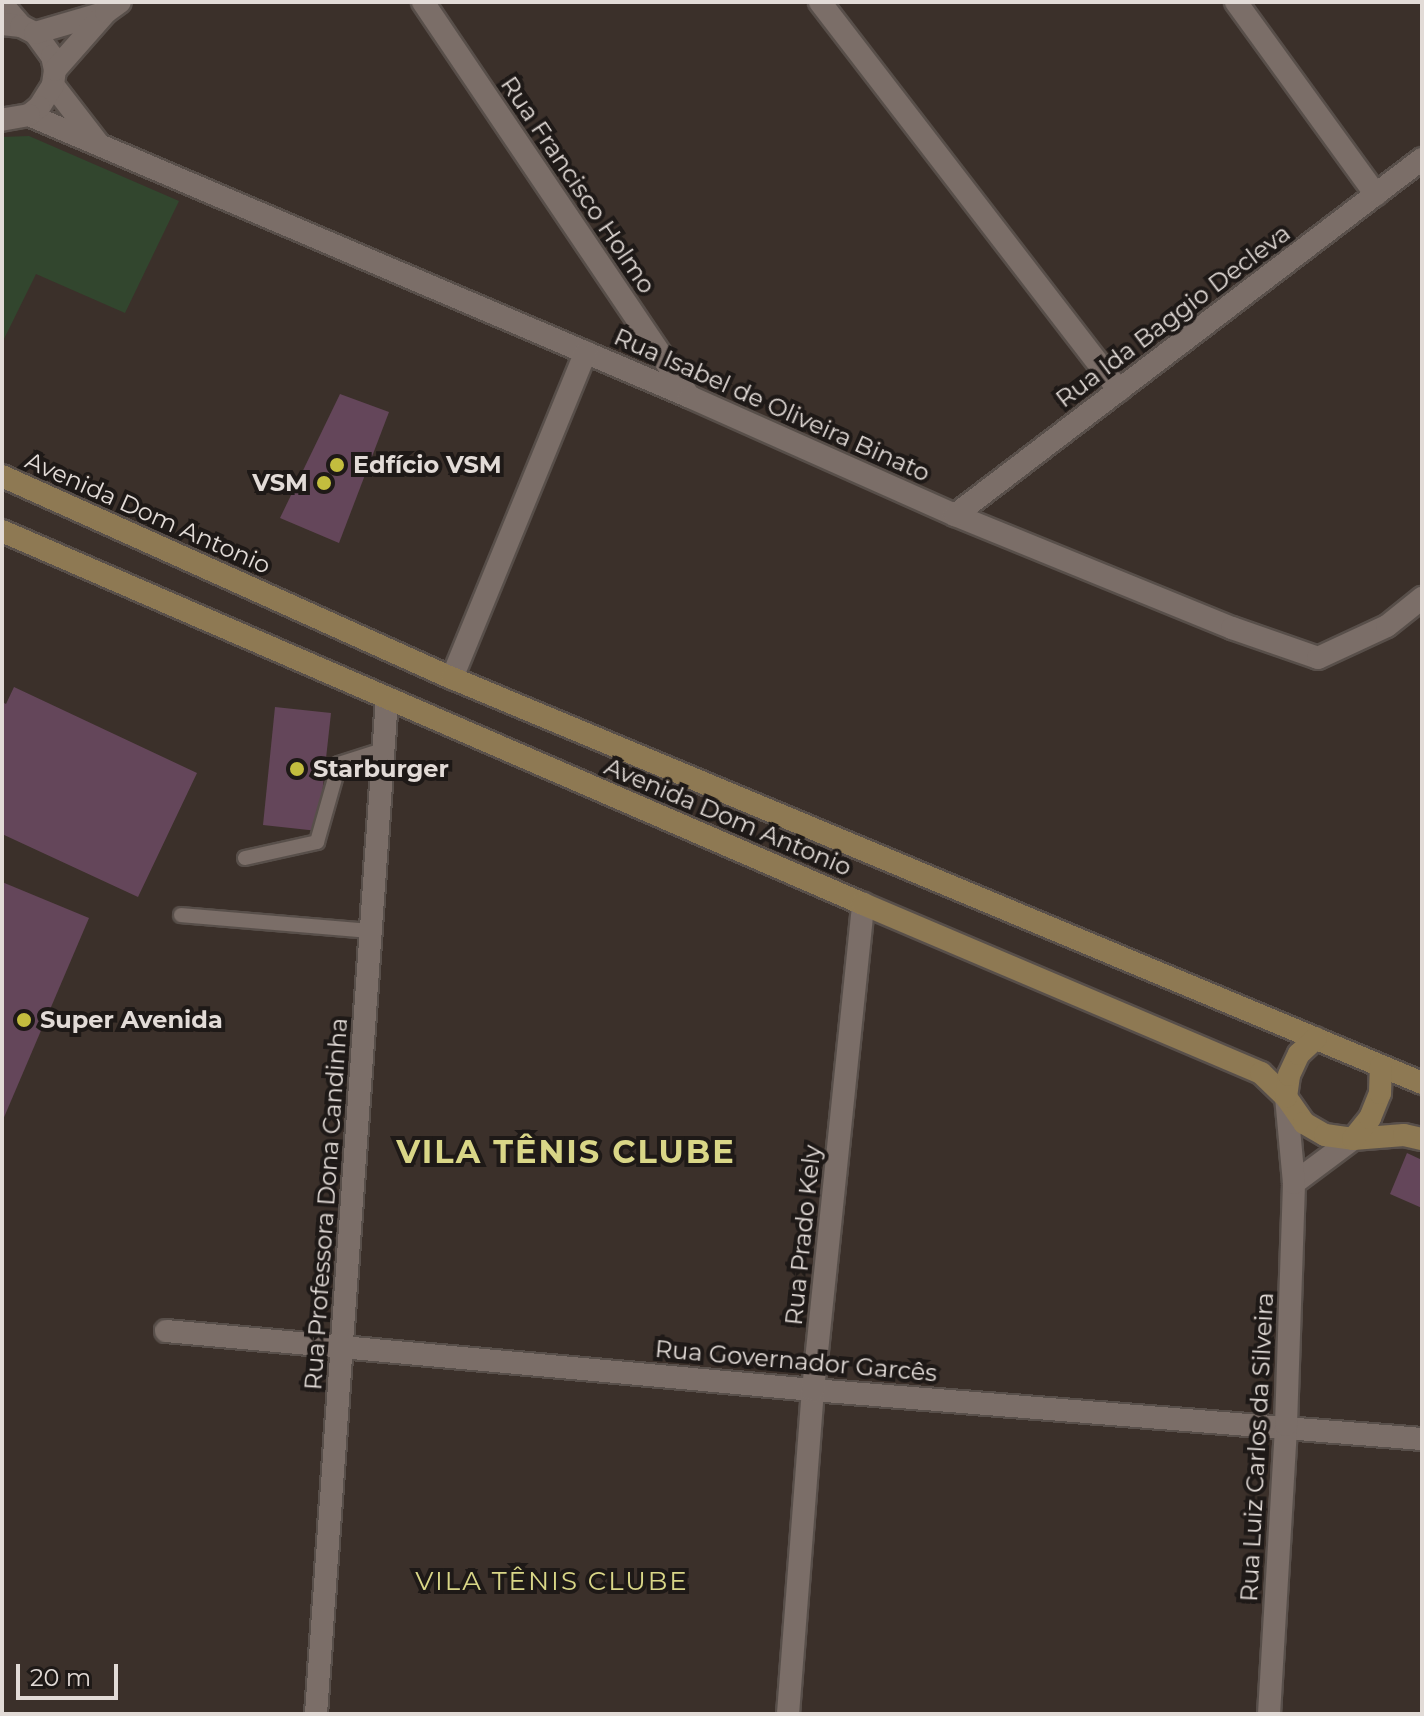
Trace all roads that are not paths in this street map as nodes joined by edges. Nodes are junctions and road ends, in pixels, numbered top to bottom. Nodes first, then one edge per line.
1 (423, 2) edge
2 (820, 2) edge
3 (1236, 2) edge
4 (2, 4) edge
5 (113, 7) edge
6 (19, 27) edge
7 (54, 78) junction
8 (29, 115) junction
9 (2, 120) edge
10 (97, 143) junction
11 (1422, 159) edge
12 (1376, 195) junction
13 (586, 352) junction
14 (1119, 390) junction
15 (690, 397) junction
16 (2, 476) edge
17 (955, 515) junction
18 (2, 531) edge
19 (1422, 598) edge
20 (452, 678) junction
21 (387, 698) junction
22 (383, 750) junction
23 (245, 858) dead end
24 (863, 904) junction
25 (181, 915) dead end
26 (372, 931) junction
27 (1316, 1038) junction
28 (1381, 1066) junction
29 (1422, 1083) edge
30 (1286, 1097) junction
31 (1353, 1139) junction
32 (1422, 1139) edge
33 (1294, 1183) junction
34 (166, 1331) dead end
35 (342, 1345) junction
36 (813, 1390) junction
37 (1286, 1425) junction
38 (1422, 1439) edge
39 (316, 1714) edge
40 (788, 1714) edge
41 (1269, 1714) edge

1 - 15 street, Rua Francisco Holmo
2 - 14 street
3 - 12 street
4 - 6 street, Rua Isabel de Oliveira Binato
5 - 6 street
5 - 7 street
6 - 7 street, Rua Isabel de Oliveira Binato
7 - 8 street
7 - 10 street, Rua Isabel de Oliveira Binato
8 - 9 street
8 - 10 street, Rua Isabel de Oliveira Binato
10 - 13 street, Rua Isabel de Oliveira Binato
11 - 12 street, Rua Ida Baggio Decleva
12 - 14 street, Rua Ida Baggio Decleva
13 - 15 street, Rua Isabel de Oliveira Binato
13 - 20 street
14 - 17 street, Rua Ida Baggio Decleva
15 - 17 street, Rua Isabel de Oliveira Binato
16 - 20 main road, Avenida Dom Antonio
17 - 19 street, Rua Isabel de Oliveira Binato
18 - 21 main road, Avenida Dom Antonio
20 - 27 main road, Avenida Dom Antonio
21 - 22 street, Rua Professora Dona Candinha
21 - 24 main road, Avenida Dom Antonio
22 - 23 lane
22 - 26 street, Rua Professora Dona Candinha
24 - 30 main road, Avenida Dom Antonio
24 - 36 street, Rua Prado Kely
25 - 26 lane
26 - 35 street, Rua Professora Dona Candinha
27 - 28 main road, Avenida Dom Antonio
27 - 30 main road
28 - 29 main road, Avenida Dom Antonio
28 - 31 main road
30 - 31 main road, Avenida Dom Antonio
30 - 33 street, Rua Luiz Carlos da Silveira
31 - 32 main road, Avenida Dom Antonio
31 - 33 street
33 - 37 street, Rua Luiz Carlos da Silveira
34 - 35 street, Rua Governador Garcês
35 - 36 street, Rua Governador Garcês
35 - 39 street, Rua Professora Dona Candinha
36 - 37 street, Rua Governador Garcês
36 - 40 street, Rua Prado Kely
37 - 38 street, Rua Governador Garcês
37 - 41 street, Rua Luiz Carlos da Silveira

